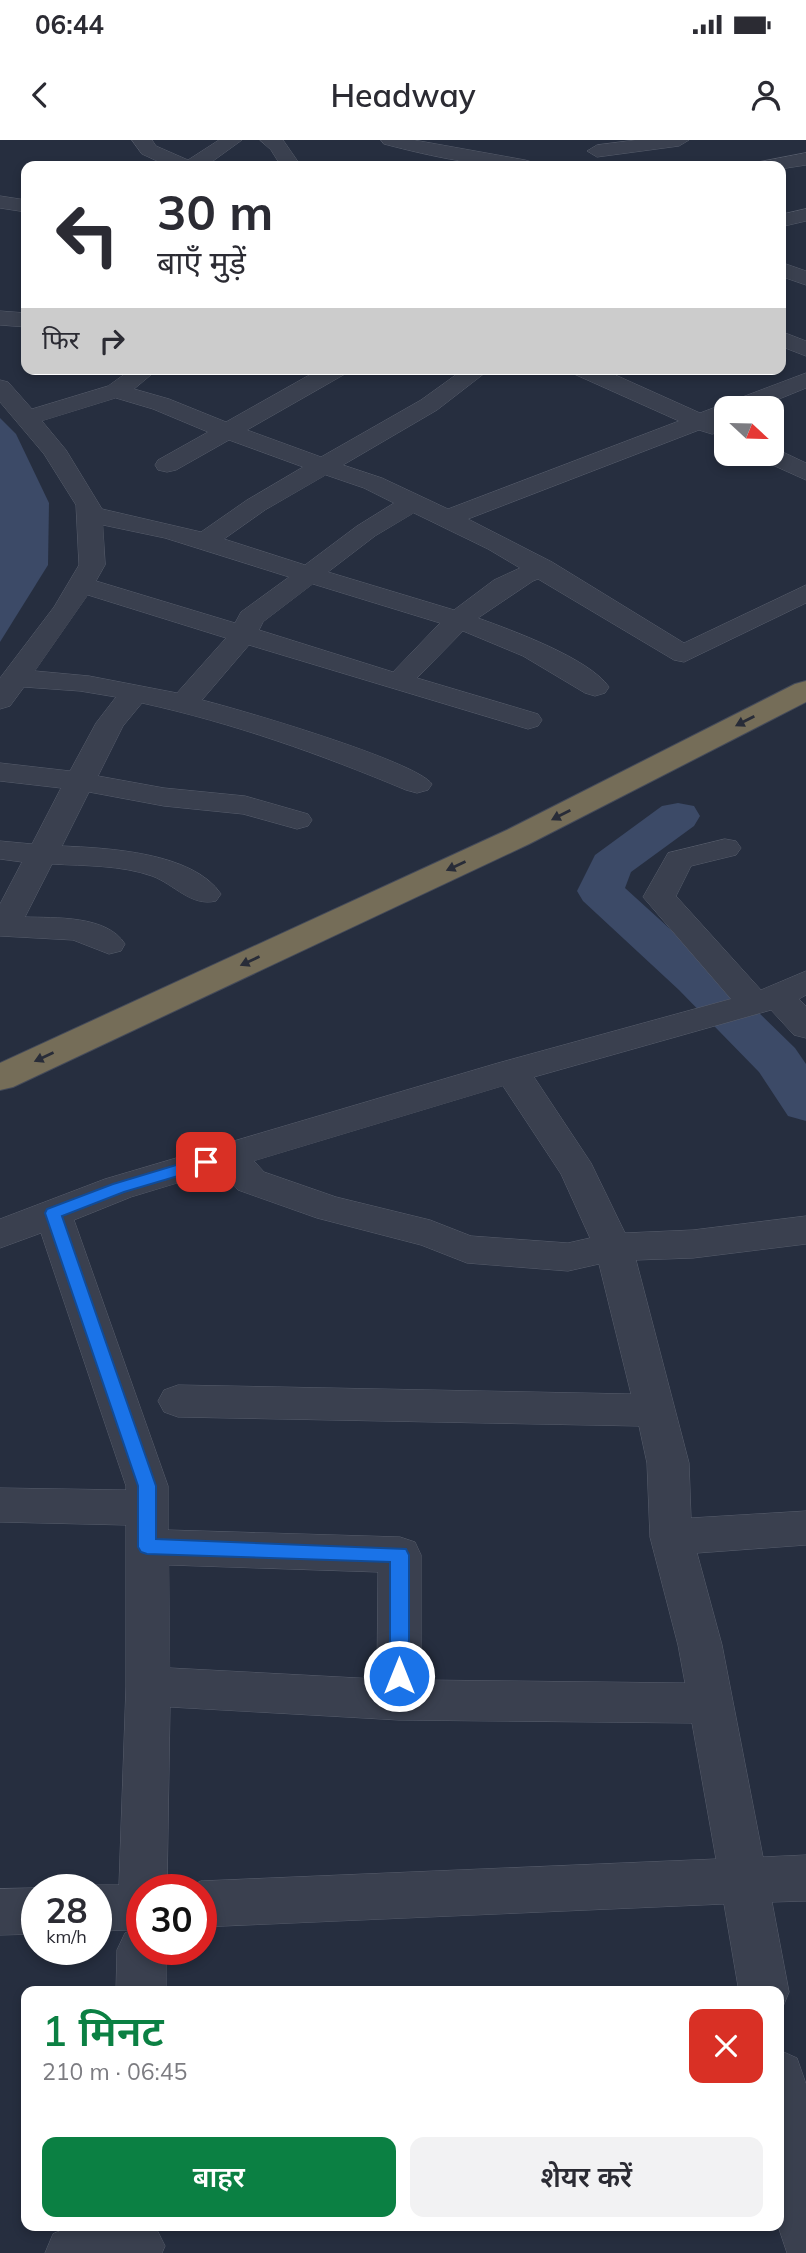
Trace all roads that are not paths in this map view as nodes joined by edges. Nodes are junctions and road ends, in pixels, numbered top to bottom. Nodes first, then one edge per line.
1 (232, 140) edge
2 (270, 140) edge
3 (391, 140) edge
4 (453, 140) edge
5 (679, 140) edge
6 (146, 145) edge
7 (434, 151) junction
8 (598, 152) edge
9 (806, 159) edge
10 (131, 161) edge
11 (175, 161) edge
12 (200, 161) edge
13 (288, 161) edge
14 (422, 161) edge
15 (495, 161) edge
16 (786, 162) edge
17 (0, 202) edge
18 (21, 205) edge
19 (806, 215) edge
20 (786, 220) edge
21 (786, 271) edge
22 (806, 279) edge
23 (0, 318) edge
24 (21, 320) edge
25 (786, 341) edge
26 (806, 349) edge
27 (139, 375) edge
28 (327, 375) edge
29 (471, 375) edge
30 (595, 375) edge
31 (806, 380) edge
32 (0, 387) edge
33 (116, 391) junction
34 (765, 396) edge
35 (714, 416) edge
36 (28, 418) junction
37 (701, 422) junction
38 (714, 428) edge
39 (228, 431) junction
40 (784, 462) edge
41 (167, 465) dead end
42 (323, 466) junction
43 (806, 473) edge
44 (414, 502) junction
45 (90, 515) junction
46 (448, 518) junction
47 (205, 541) junction
48 (543, 568) junction
49 (311, 575) junction
50 (80, 585) junction
51 (806, 593) edge
52 (457, 622) junction
53 (243, 635) junction
54 (806, 666) edge
55 (399, 682) junction
56 (595, 687) dead end
57 (7, 689) edge
58 (806, 691) edge
59 (135, 692) junction
60 (183, 704) junction
61 (528, 720) dead end
62 (0, 772) edge
63 (78, 781) junction
64 (417, 784) dead end
65 (592, 786) junction
66 (297, 820) dead end
67 (503, 830) junction
68 (725, 848) dead end
69 (0, 850) edge
70 (41, 855) junction
71 (205, 894) dead end
72 (109, 944) dead end
73 (779, 994) edge
74 (806, 1027) edge
75 (0, 1048) edge
76 (510, 1072) junction
77 (0, 1078) edge
78 (228, 1155) junction
79 (53, 1213) junction
80 (806, 1230) edge
81 (0, 1234) edge
82 (613, 1247) junction
83 (178, 1401) dead end
84 (655, 1410) junction
85 (0, 1505) edge
86 (147, 1527) junction
87 (806, 1528) edge
88 (671, 1537) junction
89 (148, 1686) junction
90 (399, 1700) junction
91 (710, 1703) junction
92 (143, 1874) edge
93 (806, 1878) edge
94 (742, 1881) junction
95 (217, 1903) edge
96 (21, 1911) edge
97 (0, 1912) edge
98 (142, 1965) edge
99 (141, 1986) edge
100 (763, 1986) edge
101 (789, 2090) edge
102 (798, 2210) edge
103 (138, 2242) edge
104 (72, 2253) edge

1 - 12 street
2 - 13 street
3 - 7 street
4 - 7 street
5 - 8 street
6 - 10 street
6 - 11 street
7 - 14 street
7 - 15 street
9 - 16 street
17 - 18 street
19 - 20 street
21 - 22 street
23 - 24 street
25 - 26 street
27 - 33 street
28 - 39 street
29 - 42 street
30 - 37 street
31 - 34 street
32 - 36 street
33 - 36 street
33 - 39 street
35 - 37 street
36 - 45 street
37 - 38 street
37 - 46 street
39 - 41 street
39 - 42 street
40 - 43 street
42 - 44 street
42 - 47 street
44 - 46 street
44 - 49 street
45 - 47 street
45 - 50 street
46 - 48 street
47 - 49 street
48 - 51 street
48 - 52 street
49 - 52 street
49 - 53 street
50 - 53 street
50 - 57 street
52 - 55 street
52 - 56 street
53 - 55 street
53 - 60 street
54 - 65 highway
55 - 61 street
57 - 59 street
58 -> 65 highway
59 - 60 street
59 - 63 street
60 - 64 street
62 - 63 street
63 - 66 street
63 - 70 street
65 - 67 highway
67 - 75 highway
67 -> 77 highway
68 - 73 street
69 - 70 street
70 - 71 street
70 - 72 street
73 - 74 street
73 - 76 street
76 - 78 street
76 - 82 street
78 - 79 street
78 - 82 street
79 - 81 street
79 - 86 street
80 - 82 street
82 - 84 street
83 - 84 street
84 - 88 street
85 - 86 street
86 - 89 street
86 - 90 street
87 - 88 street
88 - 91 street
89 - 90 street
89 - 92 street
90 - 91 street
91 - 94 street
93 - 94 street
94 - 95 street
94 - 100 street
96 - 97 street
98 - 99 street
101 - 102 street
103 - 104 street

